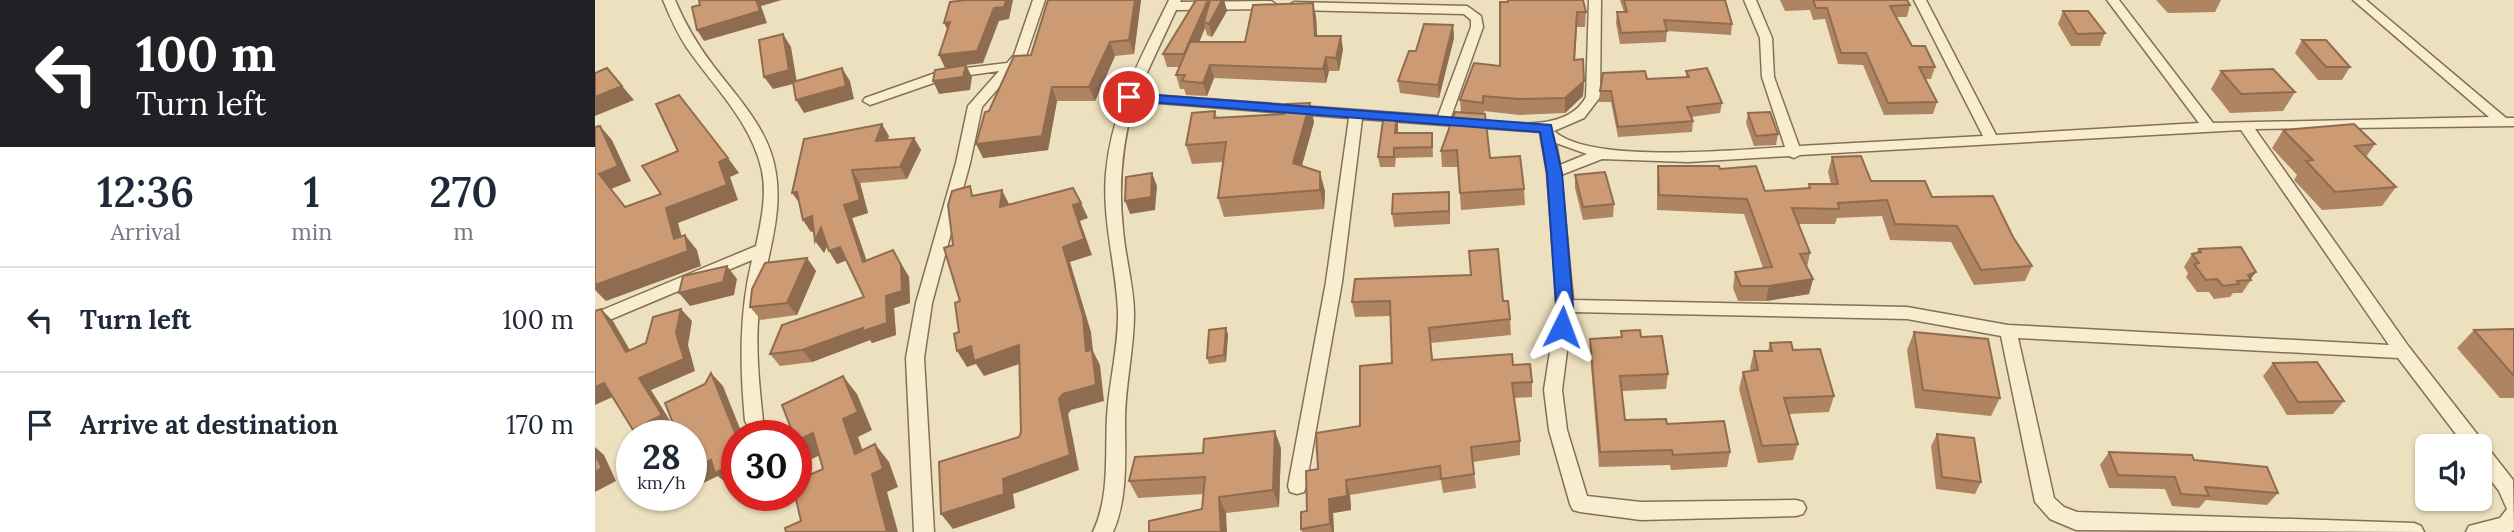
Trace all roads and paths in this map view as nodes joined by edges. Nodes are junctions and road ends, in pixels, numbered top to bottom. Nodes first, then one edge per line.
1 (669, 0) edge
2 (1039, 0) edge
3 (1478, 0) edge
4 (1595, 0) edge
5 (1750, 0) edge
6 (1920, 0) edge
7 (2113, 0) edge
8 (2359, 0) edge
9 (1175, 3) edge
10 (1315, 3) edge
11 (1467, 10) junction
12 (1011, 66) junction
13 (1129, 97) junction
14 (870, 101) dead end
15 (1356, 115) junction
16 (1443, 121) junction
17 (2245, 125) junction
18 (2510, 126) edge
19 (2210, 128) junction
20 (1548, 132) junction
21 (1992, 140) junction
22 (1794, 153) junction
23 (1600, 154) junction
24 (1554, 173) junction
25 (765, 248) junction
26 (1565, 306) junction
27 (595, 320) edge
28 (2008, 331) junction
29 (2403, 352) junction
30 (754, 420) edge
31 (2466, 434) edge
32 (2492, 468) edge
33 (1297, 486) dead end
34 (2514, 504) edge
35 (1795, 508) dead end
36 (2514, 515) edge
37 (924, 532) edge
38 (1103, 532) edge
39 (2414, 532) edge
40 (2476, 532) edge

1 - 25 street
2 - 12 street
3 - 11 street
4 - 20 street
5 - 22 street
6 - 21 street
7 - 19 street
8 - 18 street
9 - 10 street
9 - 13 street
10 - 11 street
11 - 16 street
12 - 14 street
12 - 37 street
13 - 15 street
13 - 38 street
15 - 16 street
15 - 33 street
16 - 20 street
17 - 18 street
17 - 19 street
17 - 29 street
19 - 21 street
20 - 23 street
20 - 24 street
21 - 22 street
22 - 23 street
23 - 24 street
24 - 26 street
25 - 27 street
25 - 30 street
26 - 28 street
26 - 35 street
28 - 29 street
28 - 39 street
29 - 31 street
32 - 34 street
36 - 40 street

